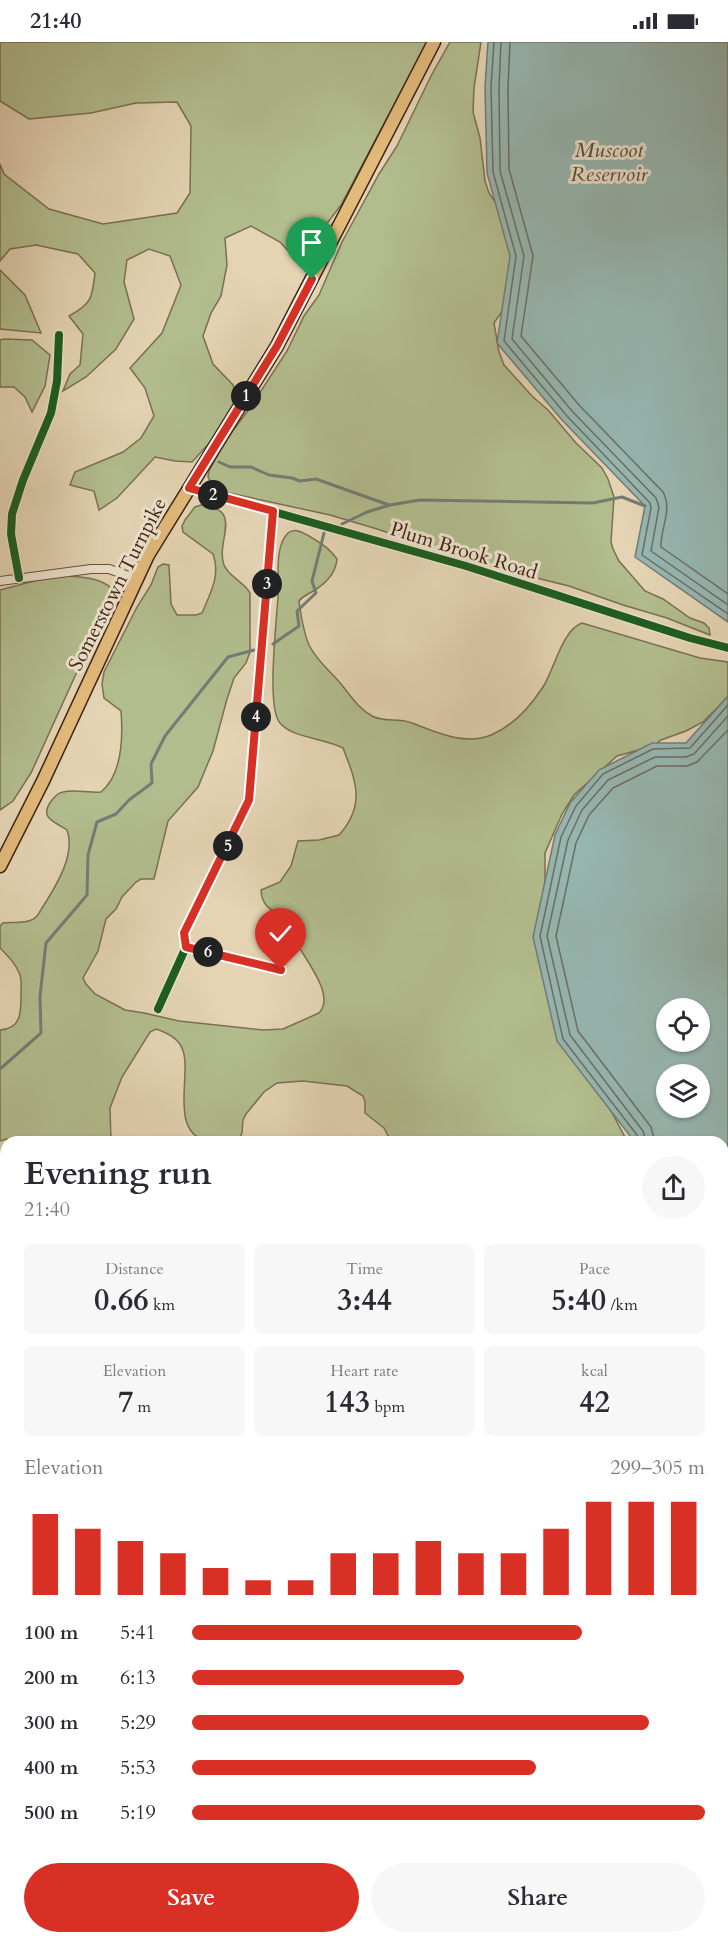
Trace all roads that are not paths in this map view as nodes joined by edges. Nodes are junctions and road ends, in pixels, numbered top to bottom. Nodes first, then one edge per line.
1 (434, 42) edge
2 (59, 335) dead end
3 (189, 488) junction
4 (273, 511) junction
5 (19, 578) junction
6 (136, 579) junction
7 (0, 580) edge
8 (728, 648) edge
9 (0, 866) edge
10 (186, 947) junction
11 (281, 970) dead end
12 (158, 1009) dead end

1 - 3 main road, Somerstown Turnpike
2 - 5 street
3 - 4 street, Plum Brook Road
3 - 6 main road, Somerstown Turnpike
4 - 8 street, Plum Brook Road
4 - 10 street
5 - 6 street
5 - 7 street
6 - 9 main road, Somerstown Turnpike
10 - 11 street
10 - 12 street

